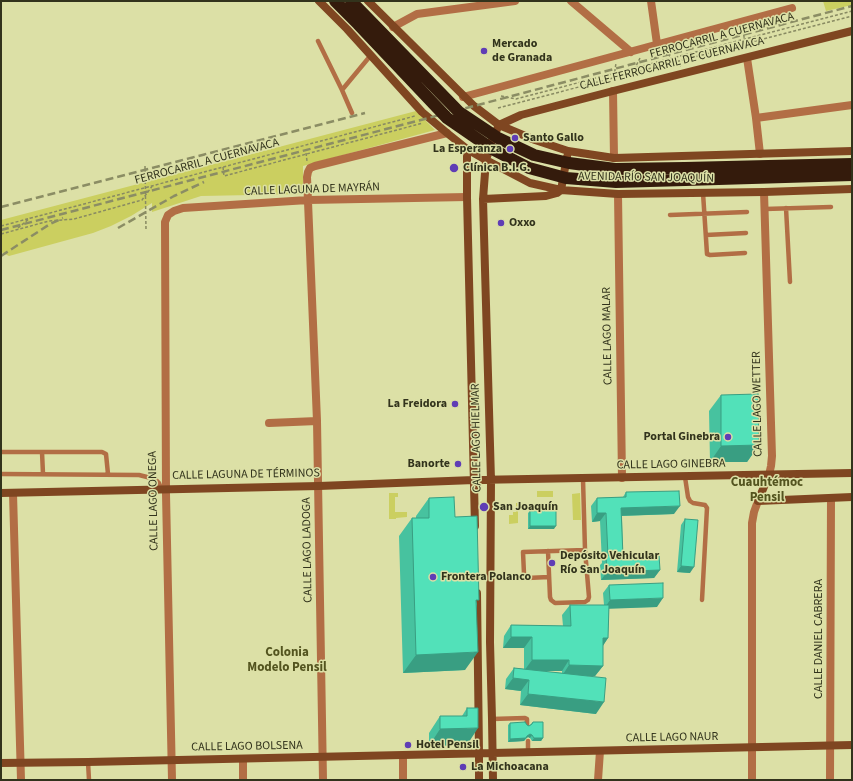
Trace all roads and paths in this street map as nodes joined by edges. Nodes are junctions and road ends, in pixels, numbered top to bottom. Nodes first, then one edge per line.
1 (319, 1) edge
2 (335, 1) edge
3 (351, 1) edge
4 (368, 1) edge
5 (516, 1) edge
6 (571, 1) edge
7 (651, 1) edge
8 (374, 7) junction
9 (792, 8) dead end
10 (852, 11) edge
11 (852, 16) edge
12 (742, 22) junction
13 (393, 27) junction
14 (347, 29) junction
15 (852, 31) edge
16 (745, 39) junction
17 (318, 41) dead end
18 (657, 44) junction
19 (745, 44) junction
20 (645, 48) junction
21 (631, 52) junction
22 (371, 56) junction
23 (617, 56) junction
24 (672, 58) junction
25 (747, 58) junction
26 (676, 62) junction
27 (635, 68) junction
28 (615, 73) junction
29 (688, 73) junction
30 (632, 74) junction
31 (614, 78) junction
32 (342, 90) junction
33 (613, 91) junction
34 (463, 96) junction
35 (500, 96) dead end
36 (852, 105) edge
37 (498, 108) dead end
38 (352, 113) dead end
39 (418, 115) dead end
40 (756, 118) junction
41 (425, 122) dead end
42 (499, 125) junction
43 (446, 133) junction
44 (467, 149) junction
45 (568, 151) junction
46 (852, 151) edge
47 (760, 154) junction
48 (614, 158) junction
49 (486, 160) junction
50 (145, 166) dead end
51 (223, 167) junction
52 (850, 170) edge
53 (685, 174) junction
54 (153, 185) junction
55 (852, 189) edge
56 (561, 190) junction
57 (764, 192) junction
58 (704, 193) junction
59 (618, 194) junction
60 (467, 197) junction
61 (483, 199) junction
62 (308, 200) junction
63 (831, 207) dead end
64 (786, 208) junction
65 (765, 209) junction
66 (747, 212) dead end
67 (705, 213) junction
68 (670, 215) dead end
69 (31, 218) junction
70 (165, 222) joint
71 (1, 226) edge
72 (16, 230) junction
73 (146, 230) dead end
74 (746, 233) dead end
75 (1, 234) edge
76 (706, 235) junction
77 (745, 253) dead end
78 (790, 282) dead end
79 (317, 421) junction
80 (269, 424) dead end
81 (1, 452) edge
82 (42, 452) junction
83 (1, 474) edge
84 (43, 474) junction
85 (108, 474) junction
86 (852, 474) edge
87 (769, 476) junction
88 (685, 477) junction
89 (622, 478) junction
90 (583, 479) junction
91 (474, 480) junction
92 (491, 480) junction
93 (319, 486) junction
94 (163, 488) junction
95 (1, 492) edge
96 (13, 493) junction
97 (852, 497) edge
98 (831, 498) junction
99 (758, 501) junction
100 (476, 535) edge
101 (585, 550) junction
102 (548, 551) junction
103 (549, 577) junction
104 (476, 582) edge
105 (702, 600) dead end
106 (492, 719) junction
107 (527, 725) edge
108 (528, 741) dead end
109 (830, 746) junction
110 (852, 746) edge
111 (752, 748) junction
112 (600, 751) junction
113 (479, 753) junction
114 (493, 753) junction
115 (528, 753) junction
116 (403, 756) junction
117 (323, 757) junction
118 (243, 759) junction
119 (172, 760) junction
120 (88, 762) junction
121 (1, 763) edge
122 (21, 763) junction
123 (21, 780) edge
124 (89, 780) edge
125 (172, 780) edge
126 (244, 780) edge
127 (324, 780) edge
128 (404, 780) edge
129 (479, 780) edge
130 (493, 780) edge
131 (598, 780) edge
132 (752, 780) edge
133 (830, 780) edge

1 - 14 street, AVENIDA RÍO SAN JOAQUÍN
2 - 53 highway, AVENIDA RÍO SAN JOAQUÍN, bridge
3 - 53 highway, AVENIDA RÍO SAN JOAQUÍN, bridge
4 - 8 street, AVENIDA RÍO SAN JOAQUÍN
5 - 13 street
6 - 21 street
7 - 18 street
8 - 13 street, AVENIDA RÍO SAN JOAQUÍN
8 - 14 street
9 - 12 street, CALLE FERROCARRIL DE CUERNAVACA
10 - 16 path, FERROCARRIL A CUERNAVACA
11 - 19 path
12 - 16 path
12 - 18 street, CALLE FERROCARRIL DE CUERNAVACA
13 - 22 street
13 - 34 street, AVENIDA RÍO SAN JOAQUÍN
14 - 22 street, AVENIDA RÍO SAN JOAQUÍN
15 - 25 street, CALLE FERROCARRIL DE CUERNAVACA
16 - 19 path
16 - 24 path, FERROCARRIL A CUERNAVACA
17 - 32 lane
18 - 20 street, CALLE FERROCARRIL DE CUERNAVACA
18 - 24 path
19 - 25 path
19 - 26 path
20 - 21 street, CALLE FERROCARRIL DE CUERNAVACA
20 - 27 path
21 - 23 street, CALLE FERROCARRIL DE CUERNAVACA
22 - 32 lane
22 - 43 street, AVENIDA RÍO SAN JOAQUÍN
23 - 28 path
23 - 34 street, CALLE FERROCARRIL DE CUERNAVACA
24 - 26 path
24 - 27 path, FERROCARRIL A CUERNAVACA
25 - 29 street, CALLE FERROCARRIL DE CUERNAVACA
25 - 40 street
26 - 29 path
26 - 30 path
27 - 28 path, FERROCARRIL A CUERNAVACA
27 - 30 path
28 - 31 path
28 - 35 path, FERROCARRIL A CUERNAVACA
29 - 33 street, CALLE FERROCARRIL DE CUERNAVACA
30 - 31 path
31 - 37 path
32 - 38 lane
33 - 42 street, CALLE FERROCARRIL DE CUERNAVACA
33 - 48 street
34 - 42 street, AVENIDA RÍO SAN JOAQUÍN
36 - 40 street
39 - 51 path, FERROCARRIL A CUERNAVACA
40 - 47 street
41 - 51 path
42 - 45 street, AVENIDA RÍO SAN JOAQUÍN
42 - 49 street, CALLE LAGO HIELMAR
43 - 44 street, AVENIDA RÍO SAN JOAQUÍN
43 - 62 street
44 - 49 street, AVENIDA RÍO SAN JOAQUÍN
44 - 60 street, CALLE LAGO HIELMAR
45 - 48 street, AVENIDA RÍO SAN JOAQUÍN
45 - 56 street
46 - 47 street, AVENIDA RÍO SAN JOAQUÍN
47 - 48 street, AVENIDA RÍO SAN JOAQUÍN
49 - 56 street, AVENIDA RÍO SAN JOAQUÍN
49 - 61 street, CALLE LAGO HIELMAR
50 - 73 path, bridge
51 - 54 path, FERROCARRIL A CUERNAVACA
52 - 53 highway, AVENIDA RÍO SAN JOAQUÍN
54 - 69 path, FERROCARRIL A CUERNAVACA
54 - 72 path
55 - 57 street, AVENIDA RÍO SAN JOAQUÍN
56 - 59 street, AVENIDA RÍO SAN JOAQUÍN
56 - 61 street
57 - 58 street, AVENIDA RÍO SAN JOAQUÍN
57 - 65 street, CALLE LAGO WETTER
58 - 59 street, AVENIDA RÍO SAN JOAQUÍN
58 - 67 lane
59 - 89 street, CALLE LAGO MALAR
60 - 62 street, CALLE LAGUNA DE MAYRÁN
60 - 91 street, CALLE LAGO HIELMAR
61 - 92 street, CALLE LAGO HIELMAR
62 - 70 street, CALLE LAGUNA DE MAYRÁN
62 - 79 street, CALLE LAGO LADOGA
63 - 64 lane
64 - 65 lane
64 - 78 lane
65 - 87 street, CALLE LAGO WETTER
66 - 67 lane
67 - 68 lane
67 - 76 lane
69 - 71 path, FERROCARRIL A CUERNAVACA
69 - 72 path
70 - 94 street, CALLE LAGO ONEGA
72 - 75 path
74 - 76 lane
76 - 77 lane
79 - 80 street
79 - 93 street, CALLE LAGO LADOGA
81 - 82 lane
82 - 84 lane
82 - 85 lane
83 - 84 lane
84 - 85 lane
85 - 94 lane
86 - 87 street, CALLE LAGO GINEBRA
87 - 88 street, CALLE LAGO GINEBRA
87 - 99 street, CALLE LAGO WETTER
88 - 89 street, CALLE LAGO GINEBRA
88 - 105 lane
89 - 90 street, CALLE LAGO GINEBRA
90 - 92 street, CALLE LAGO GINEBRA
90 - 101 lane
91 - 92 street, CALLE LAGUNA DE TÉRMINOS
91 - 93 street, CALLE LAGUNA DE TÉRMINOS
91 - 100 street, CALLE LAGO HIELMAR
92 - 106 street, CALLE LAGO HIELMAR
93 - 94 street, CALLE LAGUNA DE TÉRMINOS
93 - 117 street, CALLE LAGO LADOGA
94 - 96 street, CALLE LAGUNA DE TÉRMINOS
94 - 119 street, CALLE LAGO ONEGA
95 - 96 street, CALLE LAGUNA DE TÉRMINOS
96 - 122 street
97 - 98 street
98 - 99 street
98 - 109 street, CALLE DANIEL CABRERA
99 - 111 street, CALLE LAGO WETTER
101 - 102 lane
101 - 103 lane
102 - 103 lane
102 - 103 lane
104 - 113 street
106 - 107 lane
106 - 114 street, CALLE LAGO HIELMAR
108 - 115 lane
109 - 110 street, CALLE LAGO NAUR
109 - 111 street, CALLE LAGO NAUR
109 - 133 street, CALLE DANIEL CABRERA
111 - 112 street, CALLE LAGO NAUR
111 - 132 street, CALLE LAGO WETTER
112 - 115 street, CALLE LAGO NAUR
112 - 131 street
113 - 114 street, CALLE LAGO BOLSENA
113 - 116 street, CALLE LAGO BOLSENA
113 - 129 street
114 - 115 street, CALLE LAGO NAUR
114 - 130 street, CALLE LAGO HIELMAR
116 - 117 street, CALLE LAGO BOLSENA
116 - 128 street
117 - 118 street, CALLE LAGO BOLSENA
117 - 127 street, CALLE LAGO LADOGA
118 - 119 street, CALLE LAGO BOLSENA
118 - 126 street
119 - 120 street, CALLE LAGO BOLSENA
119 - 125 street, CALLE LAGO ONEGA
120 - 122 street, CALLE LAGO BOLSENA
120 - 124 lane
121 - 122 street, CALLE LAGO BOLSENA
122 - 123 street

